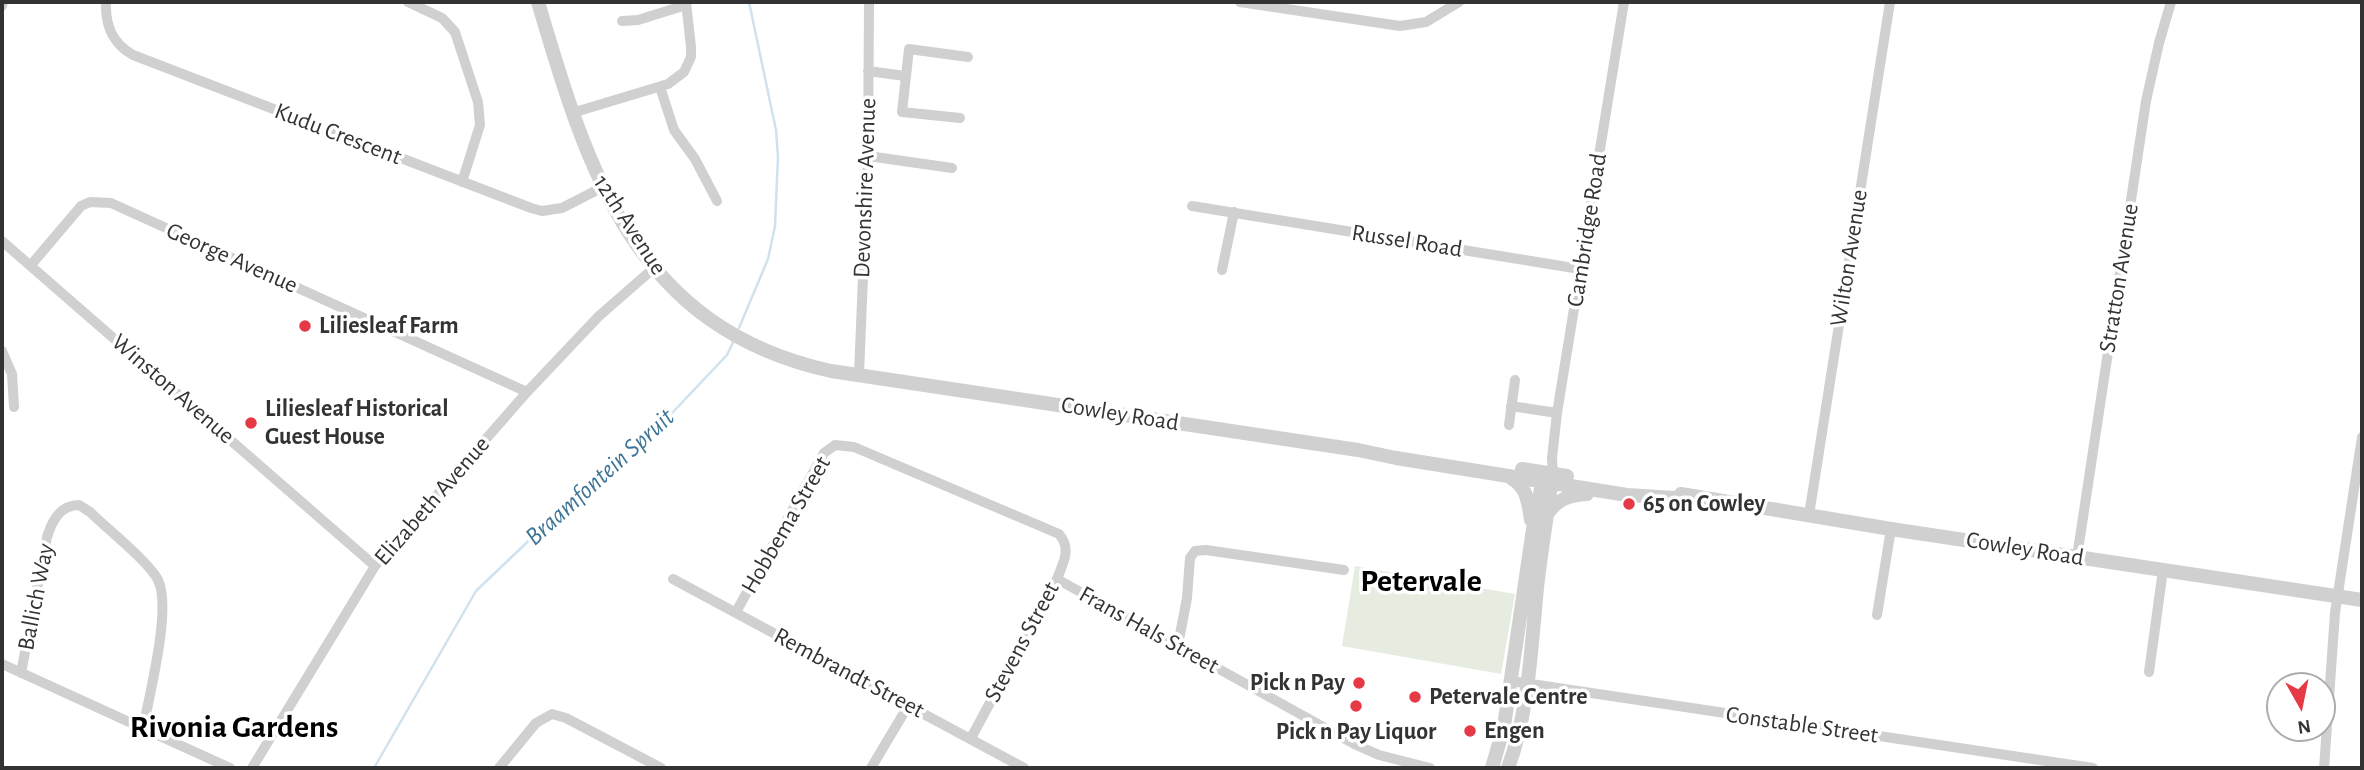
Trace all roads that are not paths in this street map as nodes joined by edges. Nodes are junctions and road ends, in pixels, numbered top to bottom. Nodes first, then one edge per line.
1 (106, 2) edge
2 (408, 2) edge
3 (538, 2) edge
4 (869, 2) edge
5 (1240, 2) edge
6 (1460, 2) edge
7 (1624, 2) edge
8 (1890, 2) edge
9 (2171, 2) edge
10 (686, 3) edge
11 (622, 21) dead end
12 (968, 57) dead end
13 (868, 71) junction
14 (905, 76) junction
15 (660, 87) junction
16 (572, 113) junction
17 (960, 118) dead end
18 (868, 156) junction
19 (952, 168) dead end
20 (462, 182) junction
21 (603, 187) junction
22 (717, 201) dead end
23 (1192, 206) dead end
24 (1234, 212) junction
25 (2, 241) edge
26 (31, 265) junction
27 (654, 268) junction
28 (1580, 269) junction
29 (1222, 270) dead end
30 (2, 351) edge
31 (859, 374) junction
32 (1515, 380) dead end
33 (527, 392) junction
34 (1511, 406) junction
35 (14, 407) dead end
36 (1557, 413) junction
37 (1509, 425) dead end
38 (2362, 437) edge
39 (1382, 453) junction
40 (1499, 473) junction
41 (1548, 478) junction
42 (1627, 495) junction
43 (1688, 497) junction
44 (1809, 515) junction
45 (1546, 517) junction
46 (1533, 529) junction
47 (1891, 529) junction
48 (1066, 545) joint
49 (2077, 557) junction
50 (375, 566) junction
51 (1344, 570) dead end
52 (2164, 570) junction
53 (673, 579) dead end
54 (1056, 579) junction
55 (2337, 596) junction
56 (2362, 600) edge
57 (736, 612) junction
58 (1877, 615) dead end
59 (1178, 645) junction
60 (2, 664) edge
61 (2149, 672) dead end
62 (21, 673) junction
63 (1511, 681) junction
64 (1527, 684) junction
65 (908, 706) junction
66 (143, 729) junction
67 (971, 738) junction
68 (230, 768) edge
69 (252, 768) edge
70 (499, 768) edge
71 (661, 768) edge
72 (871, 768) edge
73 (1024, 768) edge
74 (1430, 768) edge
75 (1492, 768) edge
76 (1508, 768) edge
77 (2093, 768) edge
78 (2324, 768) edge

1 - 20 street, Kudu Crescent
2 - 20 street
3 - 16 street, 12th Avenue
4 - 13 street, Devonshire Avenue
5 - 6 street
7 - 28 street, Cambridge Road
8 - 44 street, Wilton Avenue
9 - 49 street, Stratton Avenue
10 - 11 street
10 - 15 street
12 - 14 street
13 - 14 street
13 - 18 street, Devonshire Avenue
14 - 17 street
15 - 16 street
15 - 22 street
16 - 21 street, 12th Avenue
18 - 19 street
18 - 31 street, Devonshire Avenue
20 - 21 street, Kudu Crescent
21 - 27 street, 12th Avenue
23 - 24 street, Russel Road
24 - 28 street, Russel Road
24 - 29 street
25 - 26 street, Winston Avenue
26 - 33 street, George Avenue
26 - 50 street, Winston Avenue
27 - 31 street, 12th Avenue
27 - 33 street, Elizabeth Avenue
28 - 36 street, Cambridge Road
30 - 35 street
31 - 39 street, Cowley Road
32 - 34 street
33 - 50 street, Elizabeth Avenue
34 - 36 street
34 - 37 street
36 - 41 street, Cambridge Road
38 - 55 street
39 - 40 street, Cowley Road
39 - 41 street, Cowley Road
40 - 41 street, Cowley Road
40 - 46 street
41 - 42 street, Cowley Road
41 - 43 street, Cowley Road
41 - 45 street, Cambridge Road
41 - 46 street, Cambridge Road
42 - 43 street, Cowley Road
42 - 45 street
43 - 44 street, Cowley Road
44 - 47 street, Cowley Road
45 - 64 street, Cambridge Road
46 - 63 street, Cambridge Road
47 - 49 street, Cowley Road
47 - 58 street
48 - 54 street, Stevens Street
48 - 57 street, Hobbema Street
49 - 52 street, Cowley Road
50 - 69 street, Elizabeth Avenue
51 - 59 street
52 - 55 street, Cowley Road
52 - 61 street
53 - 57 street, Rembrandt Street
54 - 59 street, Frans Hals Street
54 - 67 street, Stevens Street
55 - 56 street, Cowley Road
55 - 78 street
57 - 65 street, Rembrandt Street
59 - 74 street, Frans Hals Street
60 - 62 street
62 - 66 street
62 - 66 street, Ballich Way
63 - 64 street, Constable Street
63 - 75 street, Cambridge Road
64 - 76 street, Cambridge Road
64 - 77 street, Constable Street
65 - 67 street, Rembrandt Street
65 - 72 street
66 - 68 street
67 - 73 street, Rembrandt Street
70 - 71 street

